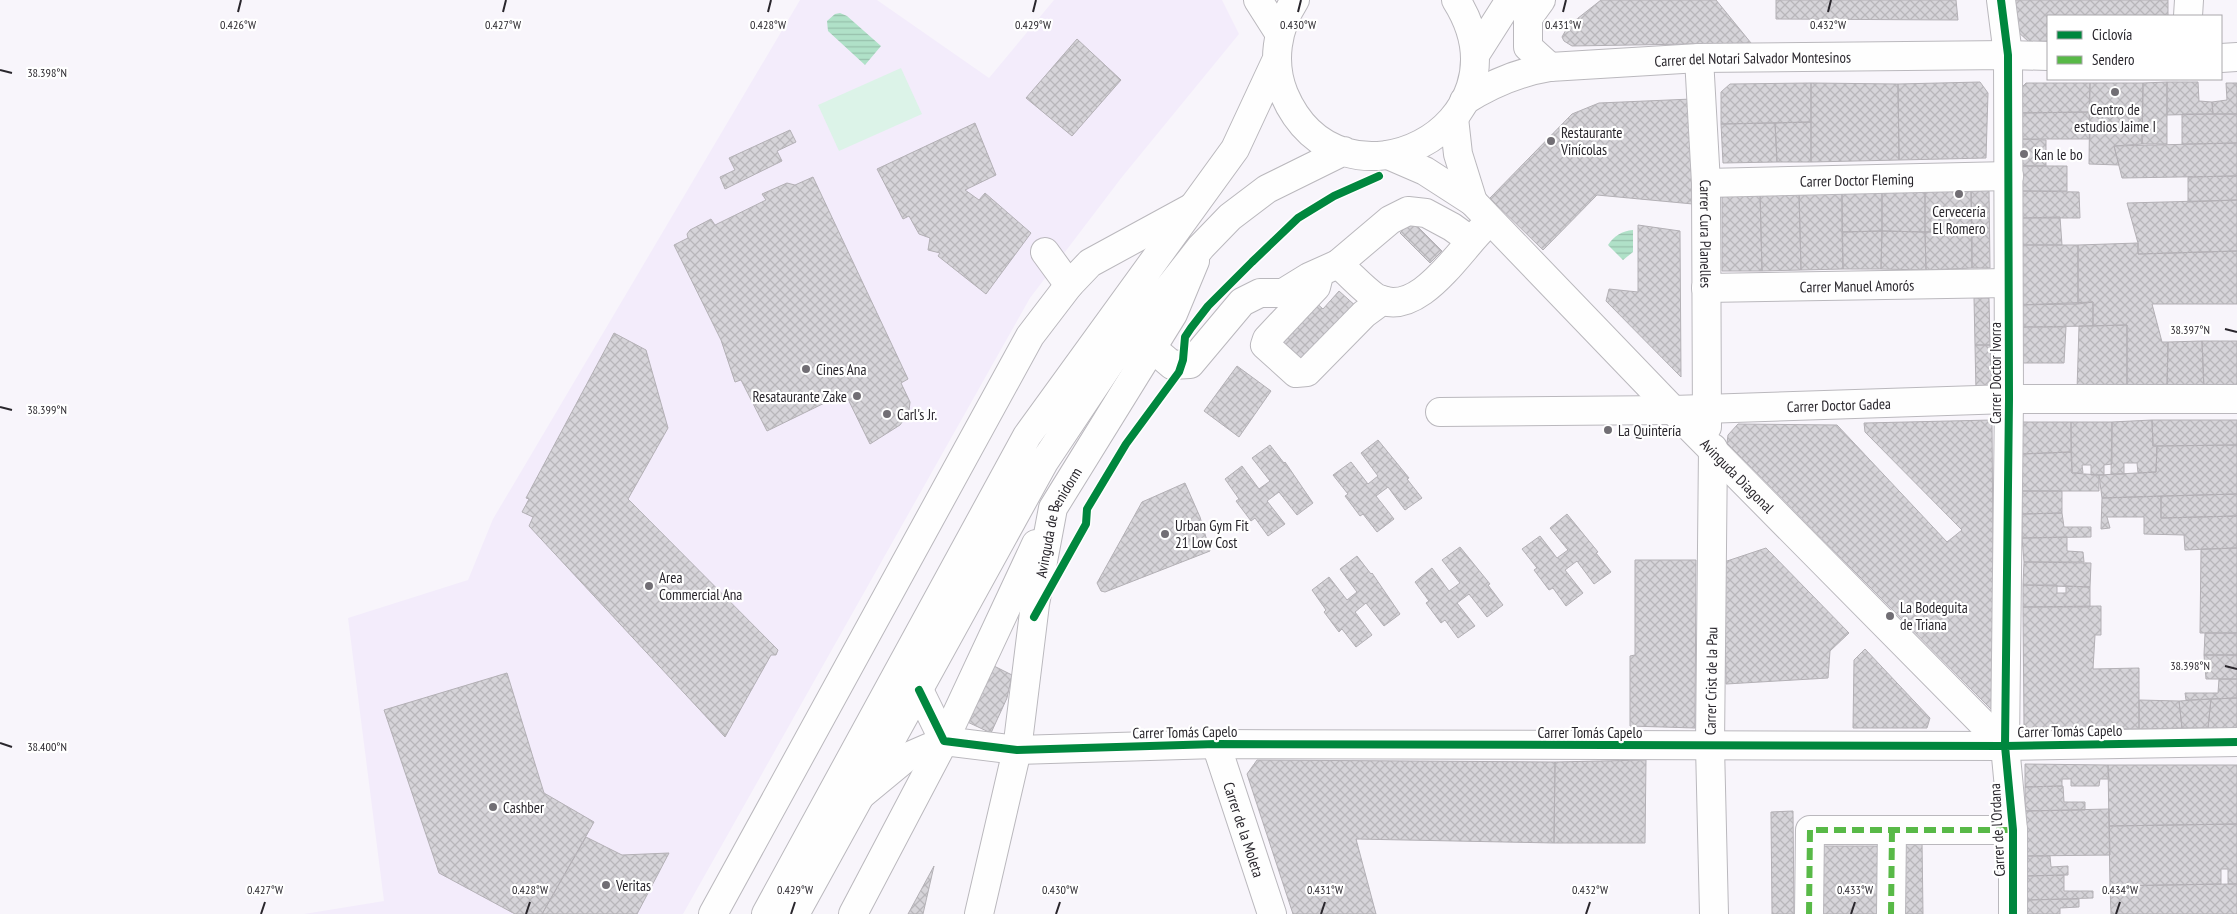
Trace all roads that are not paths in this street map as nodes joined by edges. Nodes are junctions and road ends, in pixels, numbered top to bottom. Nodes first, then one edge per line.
1 (1258, 0) edge
2 (1295, 0) edge
3 (1456, 0) edge
4 (1510, 0) edge
5 (1541, 0) edge
6 (2001, 0) edge
7 (2188, 0) edge
8 (2188, 15) edge
9 (1279, 33) junction
10 (2008, 55) junction
11 (1475, 56) junction
12 (2047, 56) edge
13 (2237, 57) edge
14 (1699, 58) junction
15 (2222, 58) edge
16 (1276, 61) junction
17 (1550, 67) junction
18 (1459, 110) junction
19 (1344, 151) junction
20 (1388, 155) junction
21 (2009, 176) junction
22 (1706, 183) junction
23 (1190, 208) junction
24 (1482, 211) junction
25 (1470, 240) junction
26 (1201, 248) junction
27 (1044, 252) dead end
28 (1328, 268) junction
29 (2008, 282) junction
30 (1068, 285) junction
31 (1706, 288) junction
32 (1383, 300) junction
33 (1152, 348) junction
34 (2009, 399) junction
35 (2237, 399) edge
36 (1708, 409) junction
37 (1673, 410) junction
38 (1440, 412) dead end
39 (1708, 443) junction
40 (1053, 508) junction
41 (919, 690) junction
42 (944, 741) junction
43 (2237, 742) edge
44 (1216, 744) junction
45 (1710, 746) junction
46 (2005, 746) junction
47 (1017, 750) junction
48 (861, 795) junction
49 (1892, 830) junction
50 (2013, 830) junction
51 (713, 914) edge
52 (766, 914) edge
53 (796, 914) edge
54 (853, 914) edge
55 (978, 914) edge
56 (1272, 914) edge
57 (1714, 914) edge
58 (1809, 914) edge
59 (1891, 914) edge
60 (2013, 914) edge

1 - 9 street
2 - 9 street
3 - 11 street
4 - 11 street
5 - 17 street
6 - 10 street, Carrer Doctor Ivorra
7 - 8 street
9 - 16 street
10 - 12 street, Carrer del Notari Salvador Montesinos
10 - 14 street, Carrer del Notari Salvador Montesinos
10 - 21 street, Carrer Doctor Ivorra
11 - 18 street
13 - 15 street
14 - 17 street, Carrer del Notari Salvador Montesinos
14 - 22 street, Carrer Cura Planelles
16 - 19 street
16 - 23 street
17 - 18 street, Carrer del Notari Salvador Montesinos
18 - 20 street, Carrer del Notari Salvador Montesinos
18 - 24 street, Avinguda Diagonal
19 - 20 street
19 - 26 street
20 - 24 street, Avinguda Diagonal
21 - 22 street, Carrer Doctor Fleming
21 - 29 street, Carrer Doctor Ivorra
22 - 31 street, Carrer Cura Planelles
23 - 30 street
23 - 52 street
24 - 25 street
24 - 37 street, Avinguda Diagonal
25 - 28 street
25 - 32 street
26 - 33 street, Avinguda de Benidorm
26 - 41 street
27 - 30 street
28 - 32 street
28 - 32 street
28 - 33 street
29 - 31 street, Carrer Manuel Amorós
29 - 34 street, Carrer Doctor Ivorra
30 - 51 street
31 - 36 street, Carrer Cura Planelles
33 - 40 street, Avinguda de Benidorm
34 - 35 street, Carrer Doctor Gadea
34 - 36 street, Carrer Doctor Gadea
34 - 46 street, Carrer Doctor Ivorra
36 - 37 street, Carrer Doctor Gadea
36 - 39 street, Carrer Cura Planelles
37 - 38 street, Carrer Doctor Gadea
37 - 39 street, Avinguda Diagonal
39 - 45 street, Carrer Crist de la Pau
39 - 46 street, Avinguda Diagonal
40 - 42 street
40 - 47 street, Avinguda de Benidorm
41 - 42 street
41 - 48 street
42 - 47 street, Carrer Tomás Capelo
42 - 48 street
42 - 54 street
43 - 46 street, Carrer Tomás Capelo
44 - 45 street, Carrer Tomás Capelo
44 - 47 street, Carrer Tomás Capelo
44 - 56 street, Carrer de la Moleta
45 - 46 street, Carrer Tomás Capelo
45 - 57 street, Carrer Crist de la Pau
46 - 50 street, Carrer de l'Ordana
47 - 55 street, Avinguda de Benidorm
48 - 53 street
49 - 50 street
49 - 58 street
49 - 59 street
50 - 60 street, Carrer de l'Ordana

